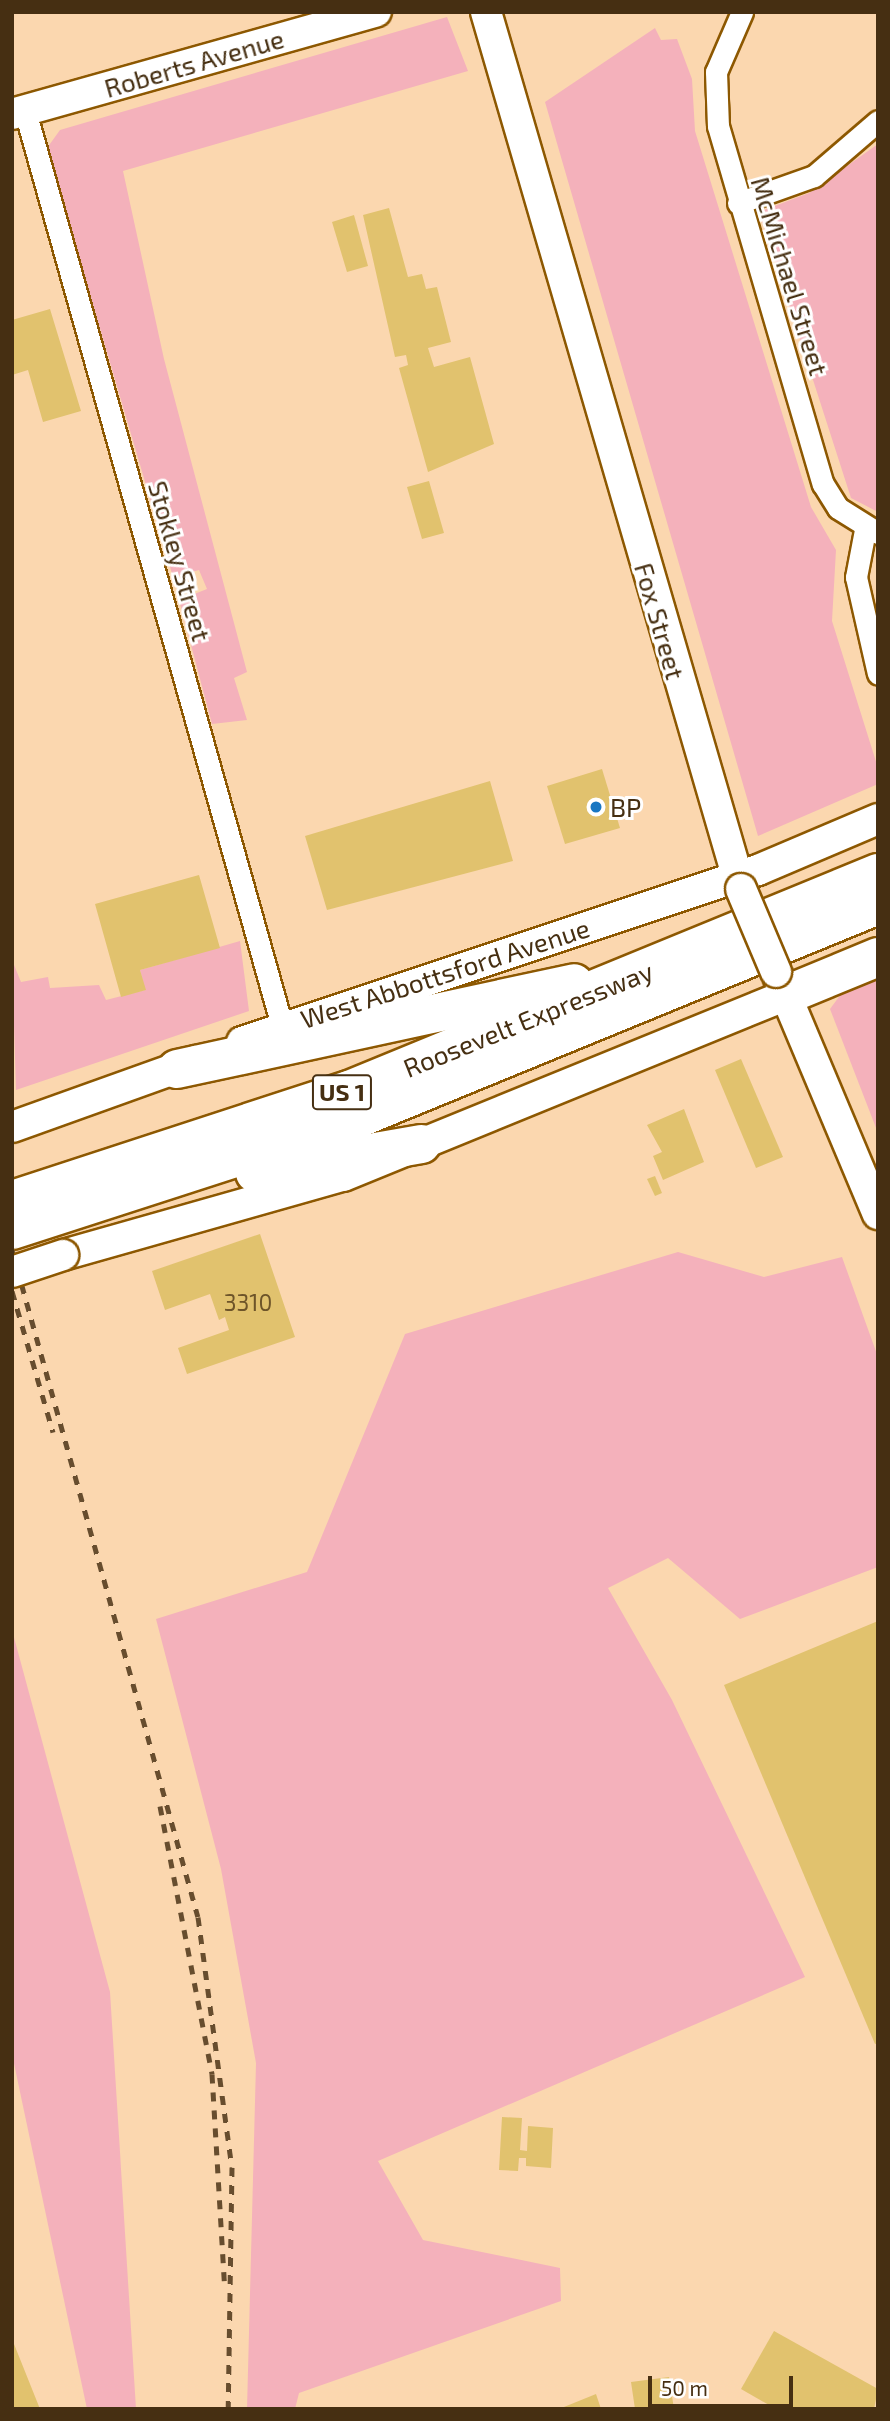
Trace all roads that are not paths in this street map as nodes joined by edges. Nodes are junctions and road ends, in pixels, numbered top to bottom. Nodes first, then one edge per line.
1 (376, 12) edge
2 (486, 12) edge
3 (742, 12) edge
4 (18, 112) edge
5 (878, 121) edge
6 (738, 203) junction
7 (872, 531) edge
8 (878, 674) edge
9 (878, 819) edge
10 (878, 873) edge
11 (738, 883) junction
12 (878, 905) edge
13 (878, 957) edge
14 (649, 971) junction
15 (781, 984) junction
16 (282, 1026) junction
17 (177, 1069) junction
18 (12, 1127) edge
19 (421, 1144) junction
20 (193, 1174) junction
21 (24, 1211) edge
22 (878, 1214) edge
23 (12, 1272) edge

1 - 4 street, Roberts Avenue
2 - 11 street, Fox Street
3 - 6 street, McMichael Street
4 - 16 street, Stokley Street
5 - 6 street
6 - 7 street, McMichael Street
7 - 8 street
9 - 11 street, West Abbottsford Avenue
10 - 14 highway, Roosevelt Expressway / US 1
11 - 15 street, Fox Street, bridge
11 - 16 street, West Abbottsford Avenue
12 - 20 highway, Roosevelt Expressway / US 1
13 - 15 highway
14 - 17 highway
14 - 21 highway, Roosevelt Expressway / US 1
15 - 19 street
15 - 22 street, Fox Street
16 - 17 street, West Abbottsford Avenue
17 - 18 street, West Abbottsford Avenue
19 - 20 highway
19 - 23 street, bridge
20 - 21 highway, Roosevelt Expressway / US 1

